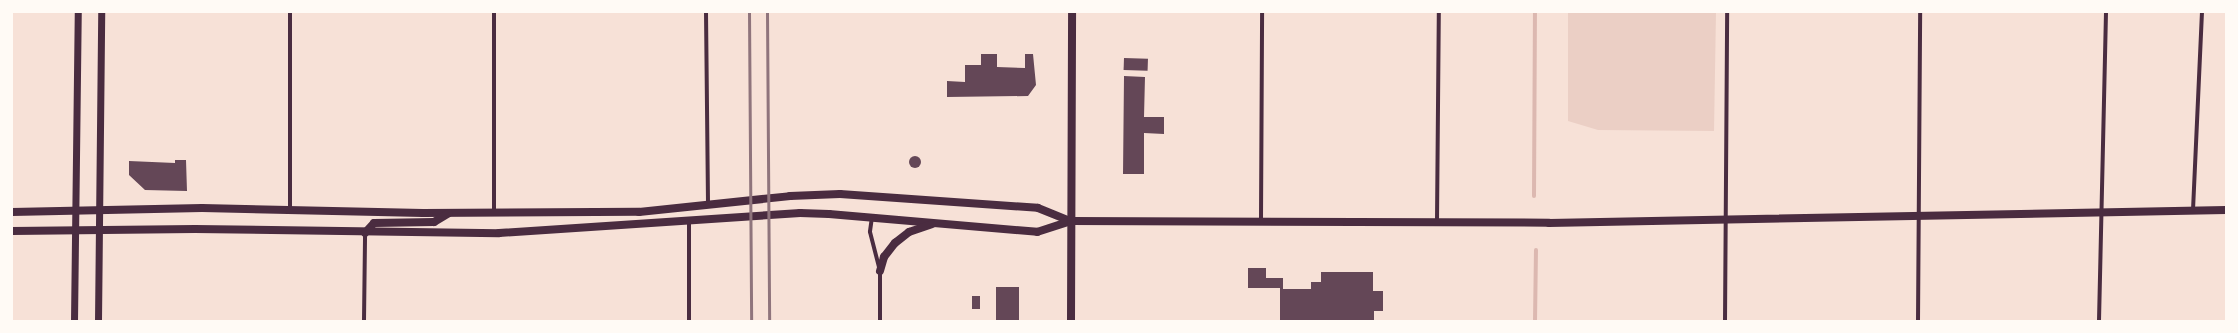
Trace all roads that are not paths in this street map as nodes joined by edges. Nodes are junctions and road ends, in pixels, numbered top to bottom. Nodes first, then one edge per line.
1 (78, 12) edge
2 (101, 12) edge
3 (290, 12) edge
4 (494, 12) edge
5 (706, 12) edge
6 (1072, 12) edge
7 (1262, 12) edge
8 (1439, 12) edge
9 (1727, 12) edge
10 (1920, 12) edge
11 (2106, 12) edge
12 (2202, 12) edge
13 (708, 206) junction
14 (290, 210) junction
15 (2193, 210) junction
16 (2226, 210) edge
17 (2100, 211) junction
18 (12, 212) edge
19 (75, 212) junction
20 (100, 212) junction
21 (449, 213) junction
22 (494, 213) junction
23 (1918, 214) junction
24 (872, 218) junction
25 (1724, 220) junction
26 (1071, 221) junction
27 (1261, 221) junction
28 (1437, 221) junction
29 (689, 222) junction
30 (933, 223) junction
31 (99, 230) junction
32 (12, 231) edge
33 (74, 231) junction
34 (365, 233) junction
35 (880, 272) junction
36 (74, 321) edge
37 (98, 321) edge
38 (364, 321) edge
39 (689, 321) edge
40 (880, 321) edge
41 (1071, 321) edge
42 (1725, 321) edge
43 (1918, 321) edge
44 (2099, 321) edge

1 - 19 street
2 - 20 street
3 - 14 street
4 - 22 street
5 - 13 street
6 - 26 main road
7 - 27 street
8 - 28 street
9 - 25 street
10 - 23 street
11 - 17 street
12 - 15 street
13 - 22 main road
13 - 26 main road
14 - 20 main road
14 - 21 main road
15 - 16 main road
15 - 17 main road
17 - 23 main road
17 - 44 street
18 - 19 main road
19 - 20 main road
19 - 33 street
20 - 31 street
21 - 22 main road
21 - 34 main road
23 - 25 main road
23 - 43 street
24 - 29 main road
24 - 30 main road
24 - 35 street
25 - 28 main road
25 - 42 street
26 - 27 main road
26 - 30 main road
26 - 41 main road
27 - 28 main road
29 - 34 main road
29 - 39 street
30 - 35 main road
31 - 33 main road
31 - 34 main road
31 - 37 street
32 - 33 main road
33 - 36 street
34 - 38 street
35 - 40 street

